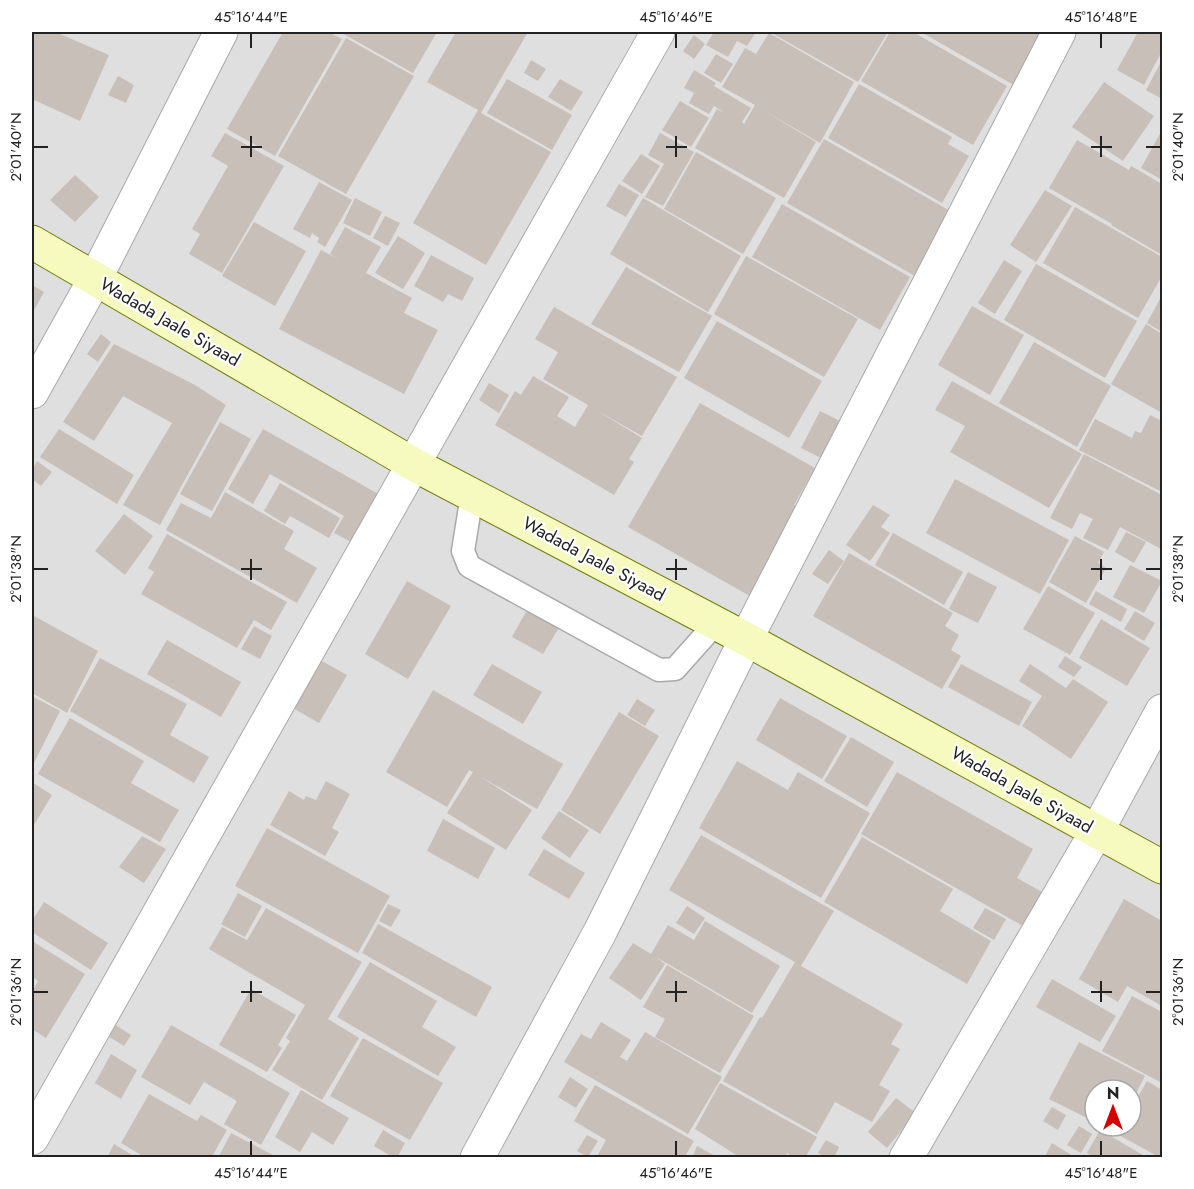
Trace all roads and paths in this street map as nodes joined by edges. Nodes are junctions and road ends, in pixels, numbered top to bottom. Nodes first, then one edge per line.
1 (221, 32) edge
2 (658, 32) edge
3 (1059, 32) edge
4 (32, 242) edge
5 (95, 279) junction
6 (32, 392) edge
7 (413, 464) junction
8 (472, 495) junction
9 (716, 623) junction
10 (746, 639) junction
11 (1162, 711) edge
12 (1097, 831) junction
13 (1162, 867) edge
14 (32, 1138) edge
15 (477, 1158) edge
16 (906, 1158) edge

1 - 5 street
2 - 7 street
3 - 10 street
4 - 5 main road, Wadada Jaale Siyaad
5 - 6 street
5 - 7 main road, Wadada Jaale Siyaad
7 - 8 main road, Wadada Jaale Siyaad
7 - 14 street
8 - 9 main road, Wadada Jaale Siyaad
8 - 9 lane
9 - 10 main road, Wadada Jaale Siyaad
10 - 12 main road, Wadada Jaale Siyaad
10 - 15 street
11 - 12 street
12 - 13 main road, Wadada Jaale Siyaad
12 - 16 street

